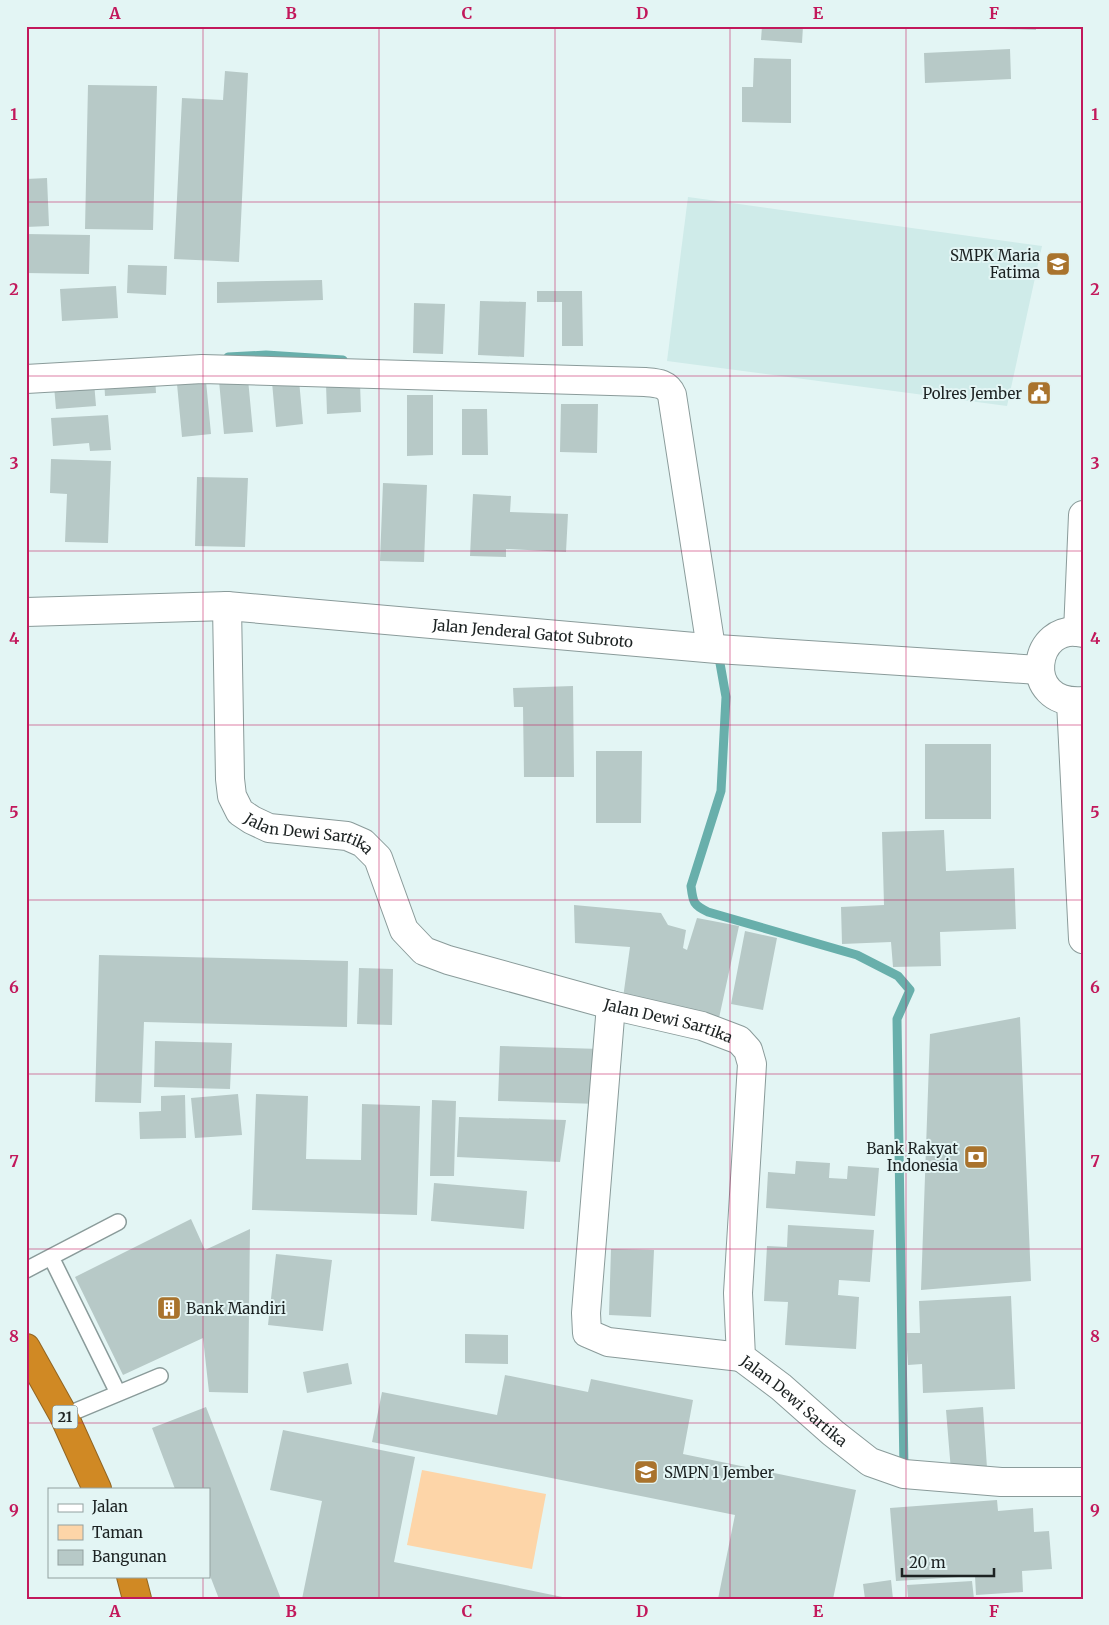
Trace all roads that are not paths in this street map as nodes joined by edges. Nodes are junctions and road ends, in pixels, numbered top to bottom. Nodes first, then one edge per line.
1 (26, 379) edge
2 (1083, 515) edge
3 (227, 606) junction
4 (26, 612) edge
5 (1080, 633) edge
6 (710, 648) junction
7 (1039, 670) junction
8 (1077, 702) edge
9 (1083, 939) edge
10 (611, 1005) junction
11 (118, 1222) dead end
12 (51, 1257) junction
13 (26, 1270) edge
14 (26, 1348) edge
15 (741, 1357) junction
16 (160, 1376) dead end
17 (118, 1393) junction
18 (64, 1416) junction
19 (1083, 1482) edge
20 (97, 1488) edge
21 (132, 1578) edge
22 (137, 1599) edge

1 - 6 street
2 - 5 street
3 - 4 street, Jalan Jenderal Gatot Subroto
3 - 6 street, Jalan Jenderal Gatot Subroto
3 - 10 street, Jalan Dewi Sartika
5 - 7 street
6 - 7 street, Jalan Jenderal Gatot Subroto
7 - 8 street
8 - 9 street
10 - 15 street, Jalan Dewi Sartika
10 - 15 street
11 - 12 lane
12 - 13 lane
12 - 17 lane
14 - 18 highway, 21
15 - 19 street, Jalan Dewi Sartika
16 - 17 lane
17 - 18 lane
18 - 20 highway, 21
21 - 22 highway

